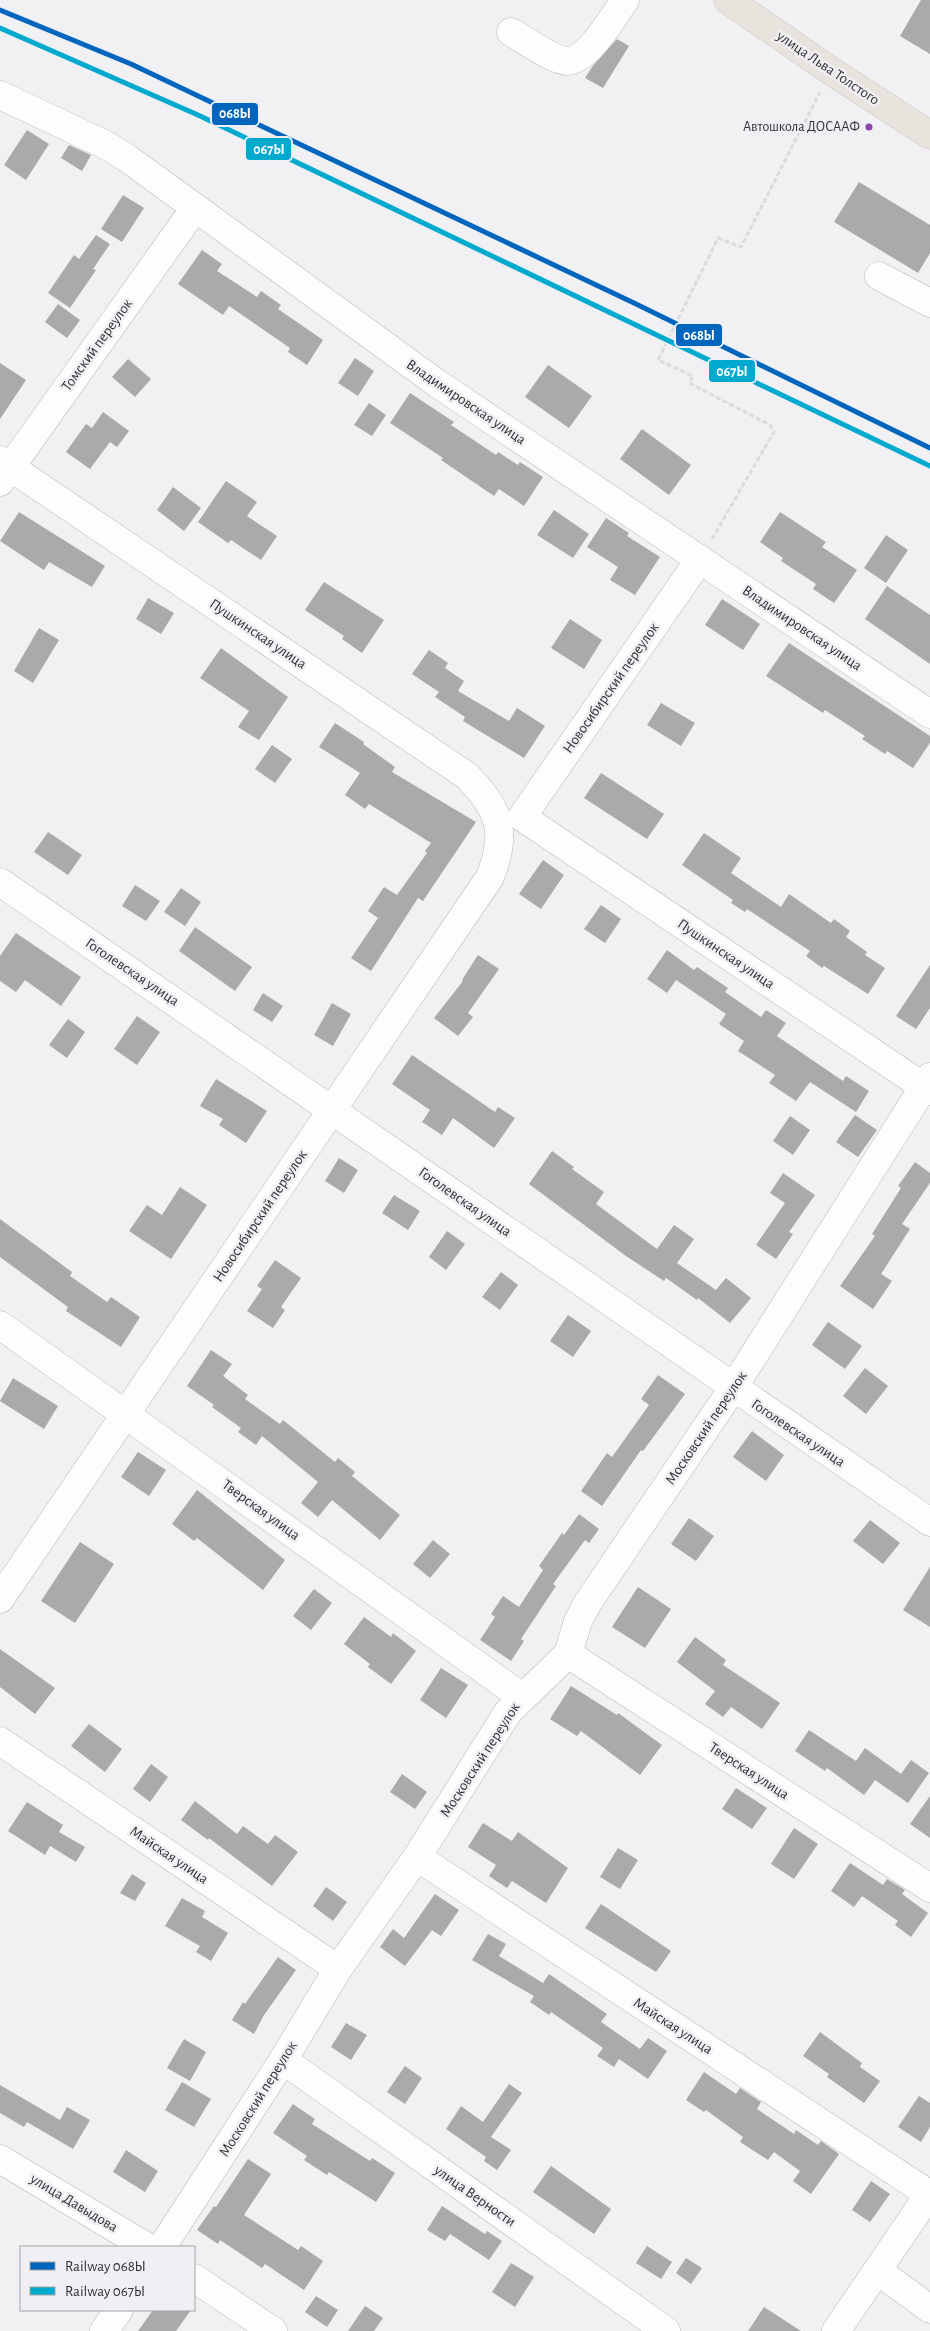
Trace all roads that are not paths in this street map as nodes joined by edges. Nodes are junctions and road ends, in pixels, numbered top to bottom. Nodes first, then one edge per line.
1 (625, 0) edge
2 (736, 2) edge
3 (511, 32) dead end
4 (0, 95) edge
5 (930, 134) edge
6 (195, 208) junction
7 (879, 276) dead end
8 (930, 303) edge
9 (3, 470) edge
10 (700, 559) junction
11 (930, 714) edge
12 (510, 821) junction
13 (0, 882) edge
14 (928, 1085) edge
15 (332, 1110) junction
16 (0, 1325) edge
17 (733, 1388) junction
18 (126, 1413) junction
19 (930, 1522) edge
20 (0, 1599) edge
21 (568, 1654) junction
22 (522, 1696) junction
23 (0, 1741) edge
24 (417, 1857) junction
25 (930, 1888) edge
26 (338, 1968) junction
27 (283, 2060) junction
28 (0, 2159) edge
29 (930, 2194) edge
30 (145, 2246) edge
31 (163, 2246) edge
32 (878, 2271) junction
33 (195, 2279) edge
34 (930, 2309) edge
35 (118, 2311) edge
36 (104, 2331) edge
37 (273, 2331) edge
38 (666, 2331) edge
39 (836, 2331) edge

1 - 3 street
2 - 5 main road, улица Льва Толстого
4 - 6 street, Владимировская улица
6 - 9 street, Томский переулок
6 - 10 street, Владимировская улица
7 - 8 street
9 - 12 street, Пушкинская улица
10 - 11 street, Владимировская улица
10 - 12 street, Новосибирский переулок
12 - 14 street, Пушкинская улица
12 - 15 street, Новосибирский переулок
13 - 15 street, Гоголевская улица
14 - 17 street, Московский переулок
15 - 17 street, Гоголевская улица
15 - 18 street, Новосибирский переулок
16 - 18 street, Тверская улица
17 - 19 street, Гоголевская улица
17 - 21 street, Московский переулок
18 - 20 street, Новосибирский переулок
18 - 22 street, Тверская улица
21 - 22 street, Московский переулок
21 - 25 street, Тверская улица
22 - 24 street, Московский переулок
23 - 26 street, Майская улица
24 - 26 street, Московский переулок
24 - 29 street, Майская улица
26 - 27 street, Московский переулок
27 - 31 street, Московский переулок
27 - 38 street, улица Верности
28 - 30 street, улица Давыдова
29 - 32 street
32 - 34 street
32 - 39 street
33 - 37 street
35 - 36 street

